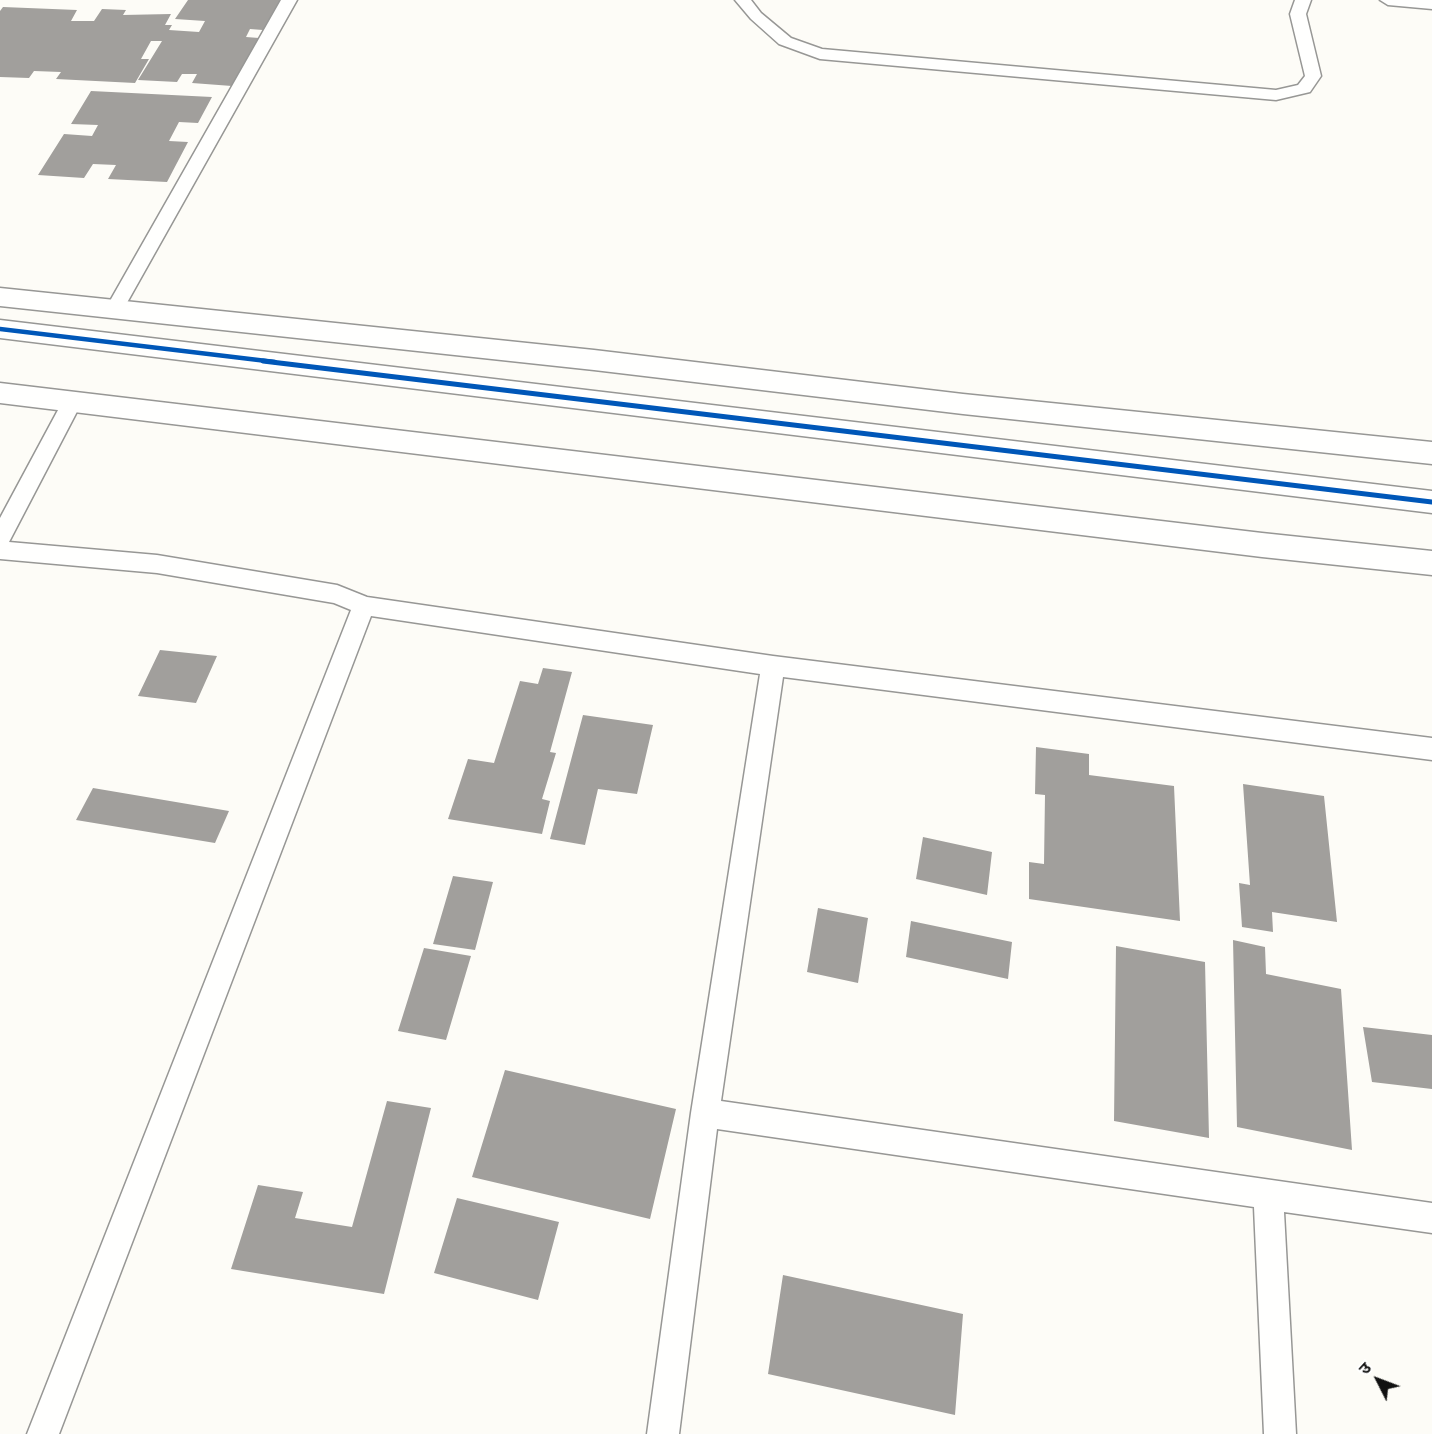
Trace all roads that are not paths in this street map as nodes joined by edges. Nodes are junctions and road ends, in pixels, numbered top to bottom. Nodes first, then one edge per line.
1 (289, 0) edge
2 (743, 0) edge
3 (1304, 0) edge
4 (1388, 0) edge
5 (1423, 2) edge
6 (0, 297) edge
7 (115, 308) junction
8 (0, 329) edge
9 (0, 393) edge
10 (72, 402) junction
11 (1432, 453) edge
12 (1432, 502) edge
13 (0, 538) edge
14 (0, 550) edge
15 (1432, 563) edge
16 (364, 606) junction
17 (773, 666) junction
18 (1432, 749) edge
19 (705, 1113) junction
20 (1268, 1195) junction
21 (1432, 1218) edge
22 (43, 1434) edge
23 (663, 1434) edge
24 (1280, 1434) edge

1 - 7 lane
2 - 3 lane
4 - 5 lane
6 - 7 street
7 - 11 street
8 - 12 street
9 - 10 street
10 - 13 lane
10 - 15 street
14 - 16 lane
16 - 17 lane
16 - 22 lane
17 - 18 lane
17 - 19 lane
19 - 20 lane
19 - 23 lane
20 - 21 lane
20 - 24 lane

